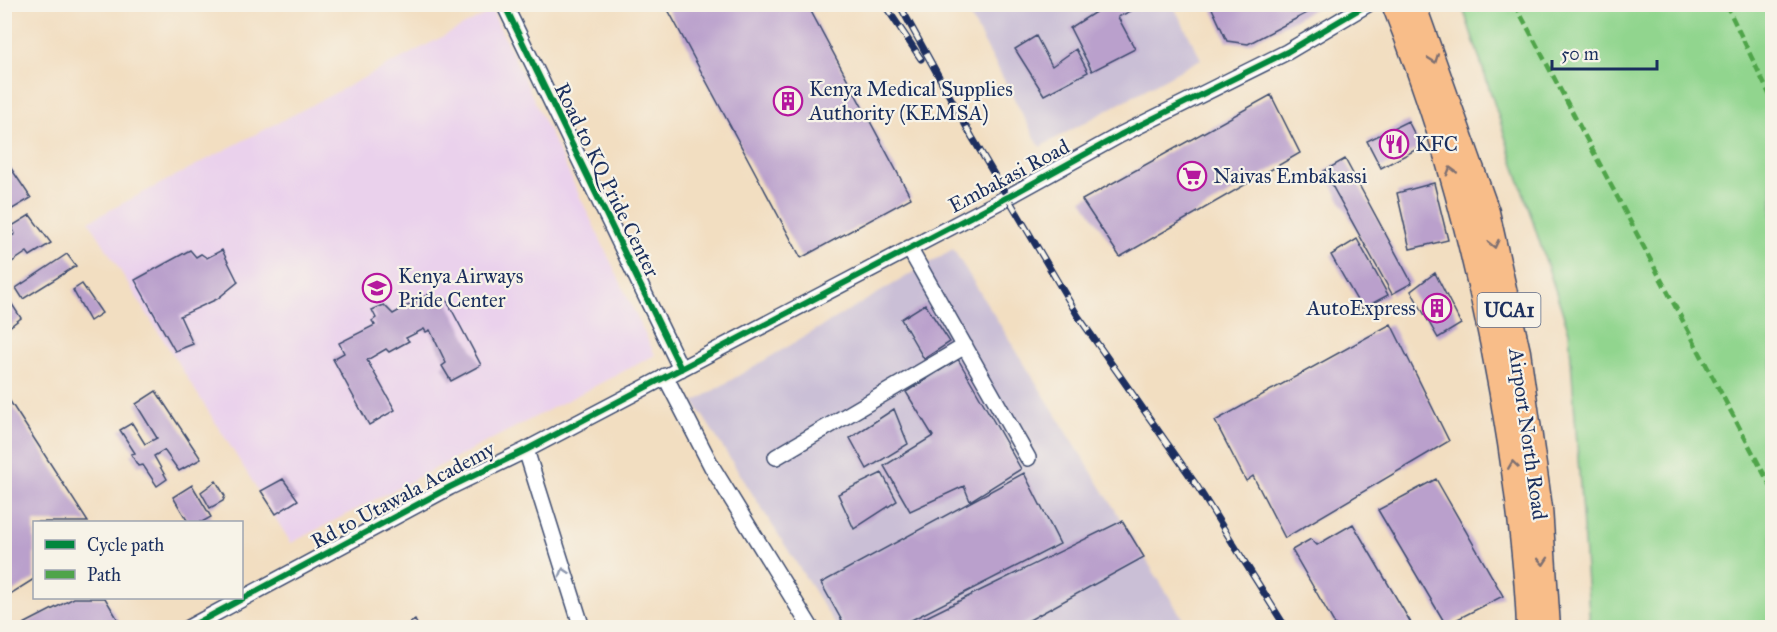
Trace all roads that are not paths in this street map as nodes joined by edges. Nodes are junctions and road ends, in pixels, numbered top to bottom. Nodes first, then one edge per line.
1 (504, 4) edge
2 (1368, 4) edge
3 (1394, 4) edge
4 (1413, 4) edge
5 (909, 248) junction
6 (964, 346) junction
7 (681, 369) junction
8 (665, 376) junction
9 (526, 450) junction
10 (776, 457) dead end
11 (1028, 458) dead end
12 (243, 598) edge
13 (240, 599) edge
14 (188, 627) edge
15 (582, 627) edge
16 (811, 627) edge
17 (1529, 627) edge
18 (1548, 627) edge

1 - 7 street, Road to KQ Pride Center
2 - 5 street, Embakasi Road
17 -> 3 main road, Airport North Road / UCA1
4 -> 18 main road, Airport North Road / UCA1
5 - 6 street
5 - 7 street, Embakasi Road
6 - 10 street
6 - 11 street
7 - 8 street, Embakasi Road
8 - 9 street, Rd to Utawala Academy
8 - 16 street
9 - 12 street, Rd to Utawala Academy
15 -> 9 street
13 - 14 street, Rd to Utawala Academy

